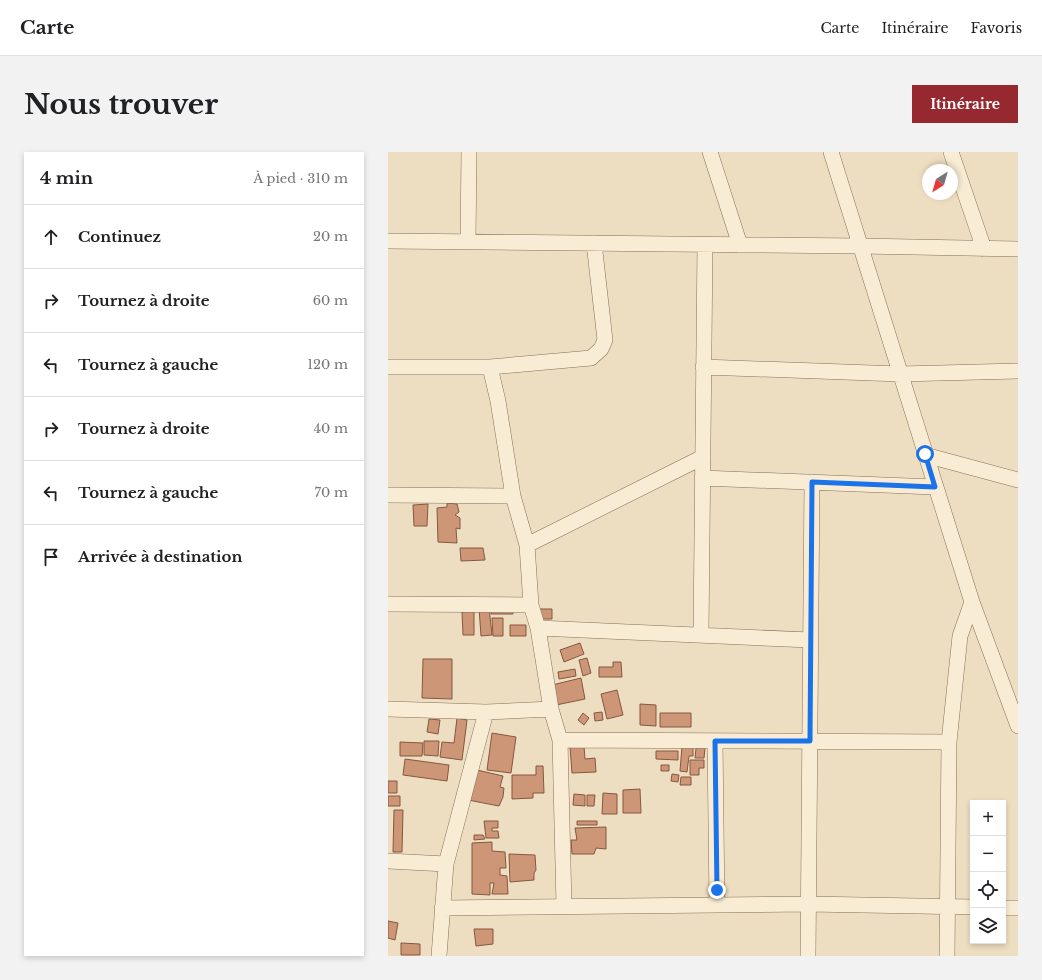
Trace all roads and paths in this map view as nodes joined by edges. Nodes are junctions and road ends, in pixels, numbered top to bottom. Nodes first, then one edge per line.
1 (469, 152) edge
2 (710, 152) edge
3 (831, 152) edge
4 (951, 152) edge
5 (388, 241) edge
6 (468, 242) junction
7 (594, 244) junction
8 (705, 244) junction
9 (740, 245) junction
10 (861, 246) junction
11 (984, 249) junction
12 (1018, 249) edge
13 (388, 367) edge
14 (490, 367) junction
15 (703, 367) junction
16 (1018, 371) edge
17 (900, 374) junction
18 (925, 454) junction
19 (702, 457) junction
20 (702, 478) junction
21 (1018, 480) edge
22 (812, 482) junction
23 (935, 487) junction
24 (388, 495) edge
25 (513, 496) junction
26 (527, 545) junction
27 (972, 602) junction
28 (388, 604) edge
29 (531, 605) junction
30 (538, 628) junction
31 (701, 635) junction
32 (810, 640) junction
33 (552, 709) junction
34 (388, 710) edge
35 (486, 712) junction
36 (1018, 726) edge
37 (560, 740) junction
38 (715, 741) junction
39 (810, 741) junction
40 (949, 742) junction
41 (388, 861) edge
42 (446, 864) junction
43 (808, 904) junction
44 (717, 905) junction
45 (564, 906) junction
46 (947, 906) junction
47 (970, 907) edge
48 (442, 908) junction
49 (1006, 908) edge
50 (1018, 908) edge
51 (438, 956) edge
52 (808, 956) edge
53 (947, 956) edge

1 - 6 street
2 - 9 street
3 - 10 street
4 - 11 street
5 - 6 street
6 - 7 street
7 - 8 street
7 - 14 street
8 - 9 street
8 - 15 street
9 - 10 street
10 - 11 street
10 - 17 street
11 - 12 street
13 - 14 street
14 - 25 street
15 - 17 street
15 - 19 street
16 - 17 street
17 - 18 street
18 - 21 street
18 - 23 street
19 - 20 street
19 - 26 street
20 - 22 street
20 - 31 street
22 - 23 street
22 - 32 street
23 - 27 street
24 - 25 street
25 - 26 street
26 - 29 street
27 - 36 street
27 - 40 street
28 - 29 street
29 - 30 street
30 - 31 street
30 - 33 street
31 - 32 street
32 - 39 street
33 - 35 street
33 - 37 street
34 - 35 street
35 - 42 street
37 - 38 street
37 - 45 street
38 - 39 street
38 - 44 street
39 - 40 street
39 - 43 street
40 - 46 street
41 - 42 street
42 - 48 street
43 - 44 street
43 - 46 street
43 - 52 street
44 - 45 street
45 - 48 street
46 - 47 street
46 - 53 street
48 - 51 street
49 - 50 street

